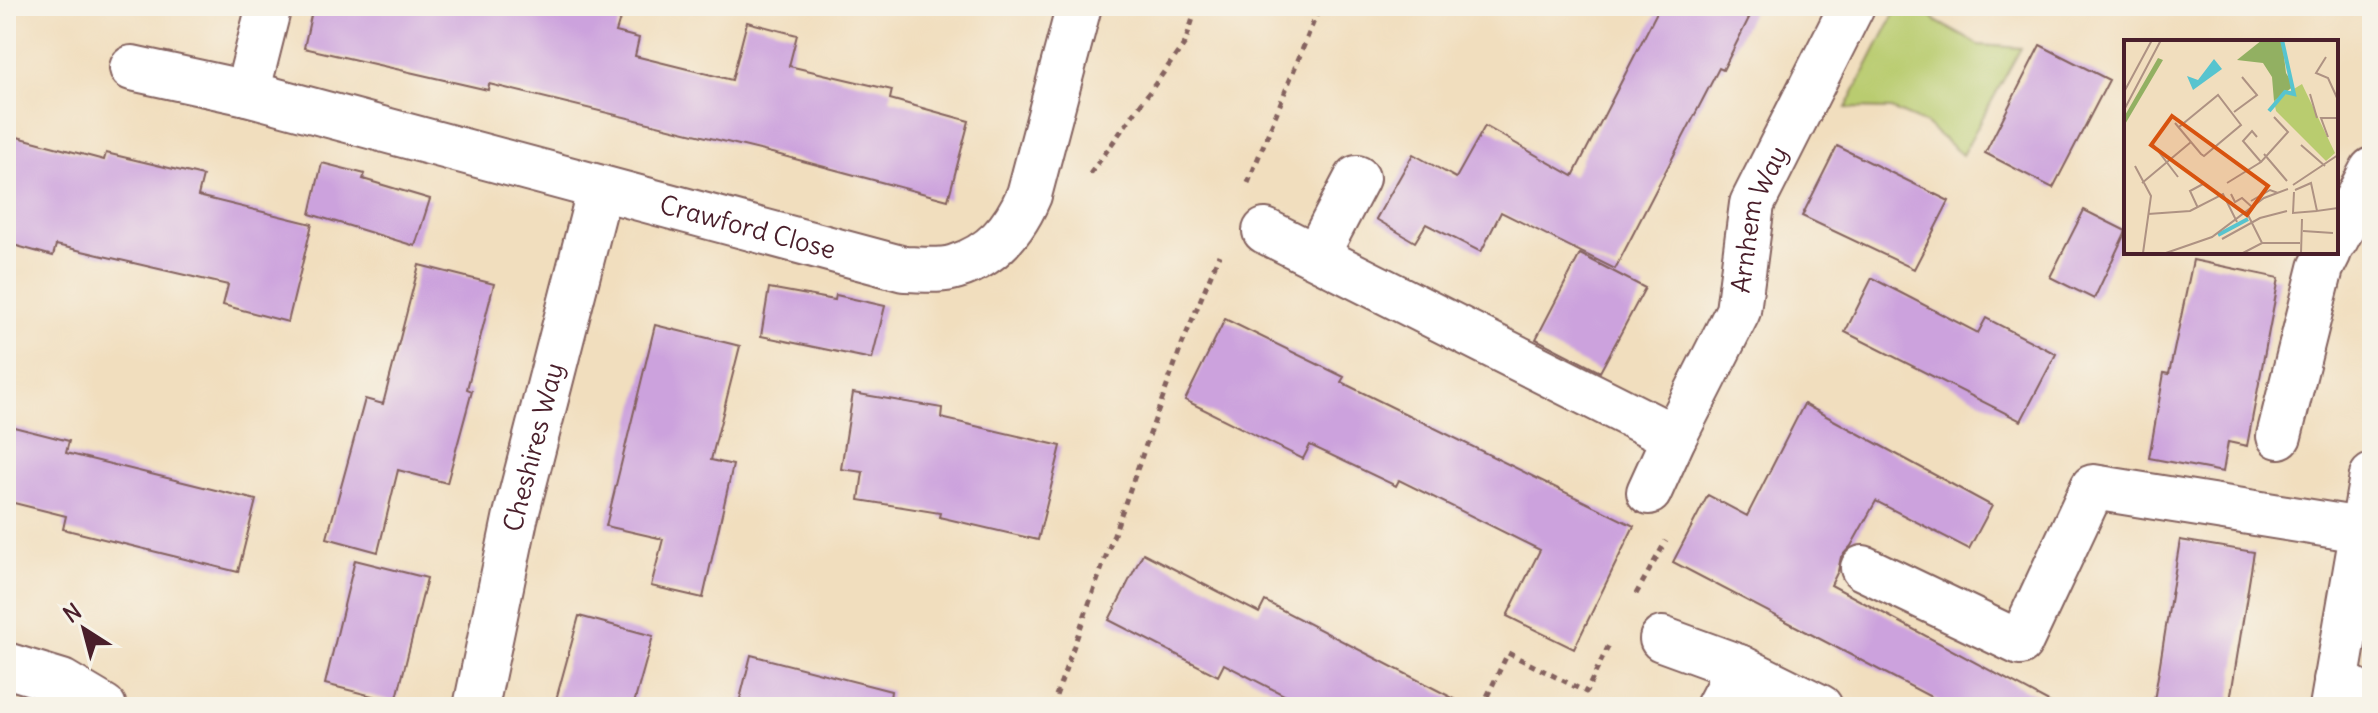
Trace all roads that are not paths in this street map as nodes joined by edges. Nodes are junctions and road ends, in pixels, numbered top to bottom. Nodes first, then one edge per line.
1 (269, 6) edge
2 (1079, 6) edge
3 (1852, 6) edge
4 (132, 68) dead end
5 (247, 93) junction
6 (2372, 170) edge
7 (1357, 178) dead end
8 (600, 188) junction
9 (1265, 231) dead end
10 (2338, 235) edge
11 (2328, 254) edge
12 (1316, 256) junction
13 (2279, 436) dead end
14 (1674, 437) junction
15 (2372, 476) edge
16 (1649, 492) road end
17 (2361, 530) junction
18 (1863, 568) dead end
19 (1662, 639) road end
20 (6, 665) edge
21 (1739, 667) junction
22 (2347, 696) edge
23 (104, 707) edge
24 (476, 707) edge
25 (1718, 707) edge
26 (1820, 707) edge

1 - 5 street
2 - 8 street, Crawford Close
3 - 14 street, Arnhem Way
4 - 5 street, Crawford Close
5 - 8 street, Crawford Close
6 - 10 street
7 - 12 street
8 - 24 street, Cheshires Way
9 - 12 street
11 - 13 street
12 - 14 street
14 - 16 street, Arnhem Way
15 - 17 street
17 - 18 street
17 - 22 street
19 - 21 street
20 - 23 street
21 - 25 street
21 - 26 street

